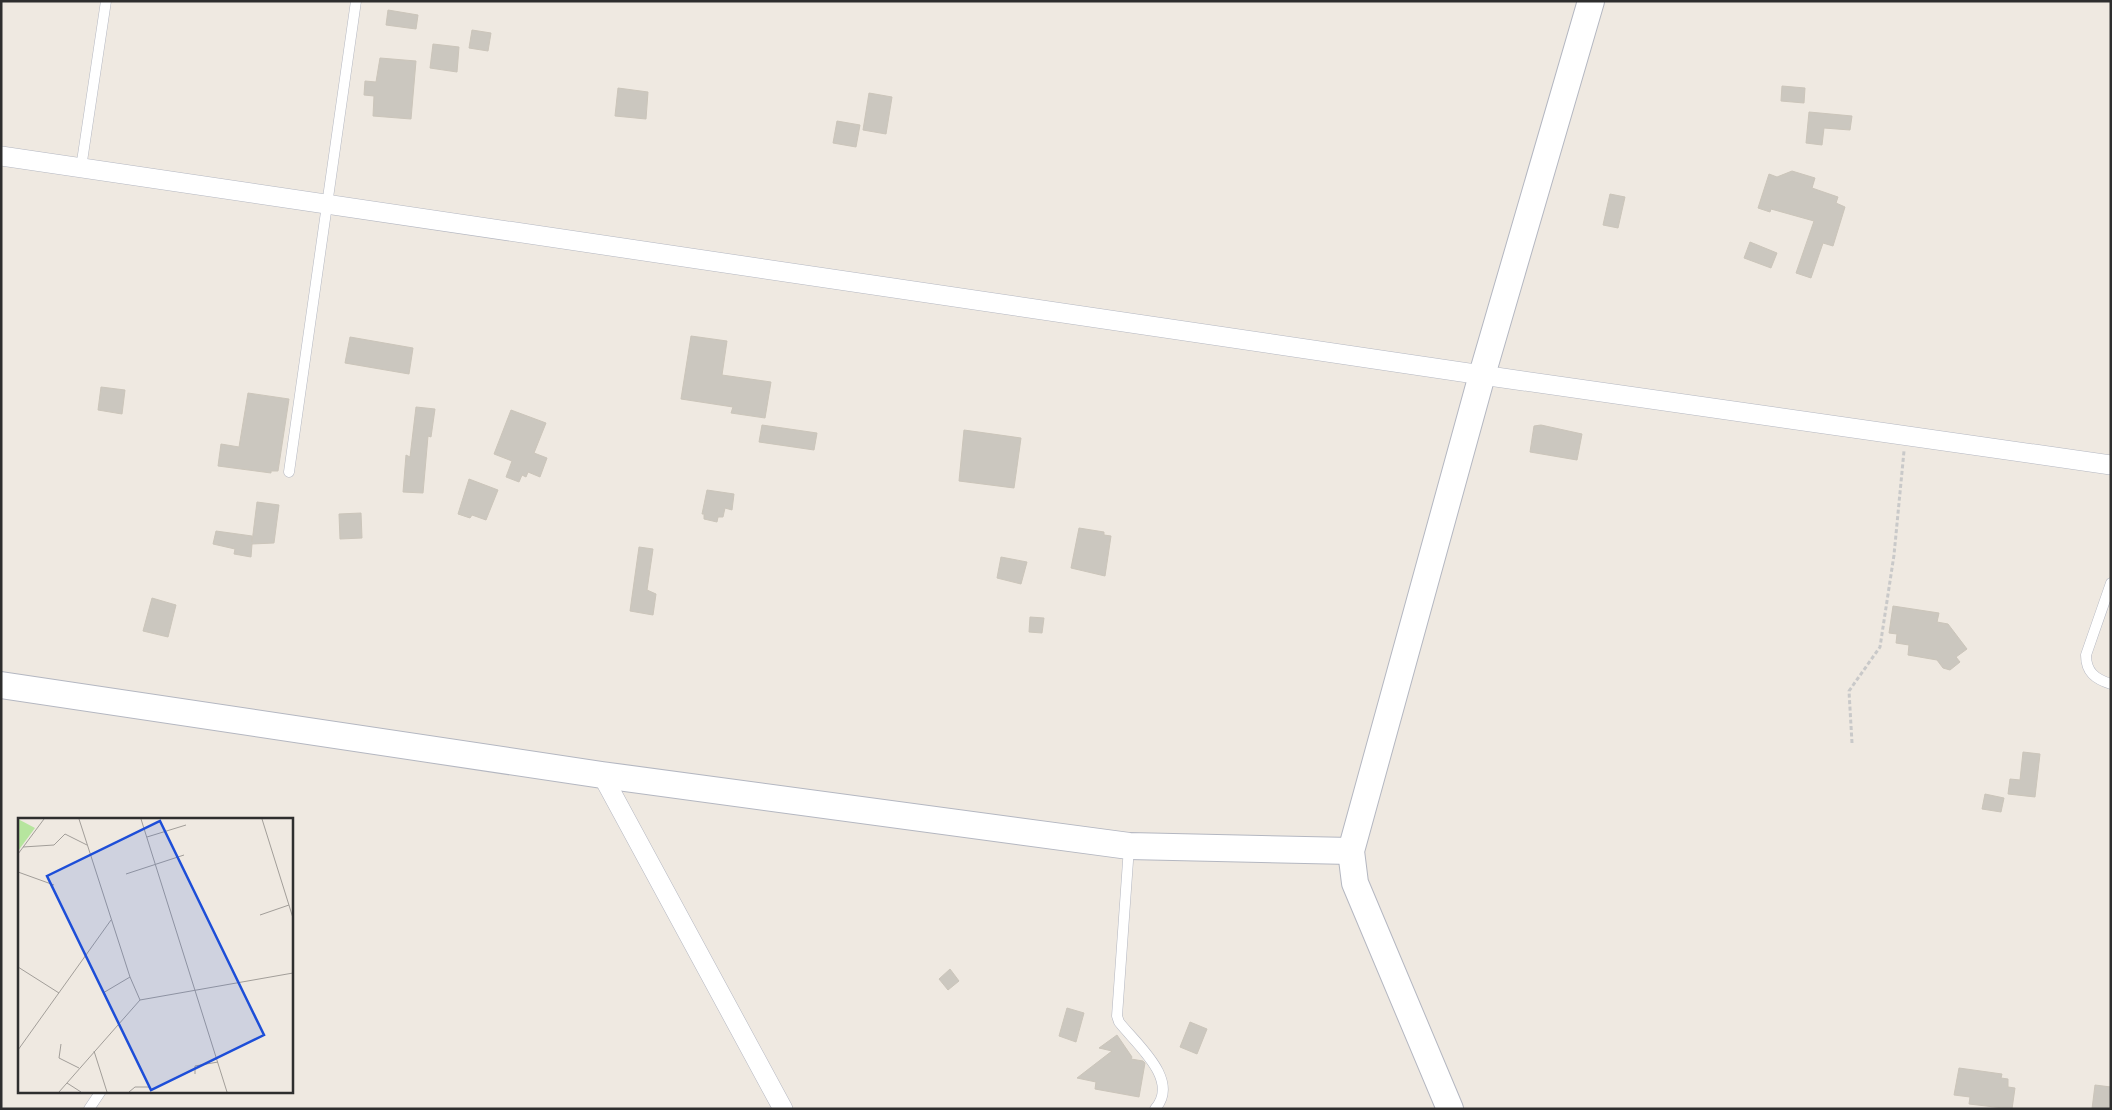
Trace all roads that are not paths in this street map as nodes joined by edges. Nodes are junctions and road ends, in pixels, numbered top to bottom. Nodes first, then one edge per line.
1 (106, 1) edge
2 (356, 1) edge
3 (1591, 1) edge
4 (1, 156) edge
5 (81, 168) junction
6 (327, 205) junction
7 (1482, 375) junction
8 (2111, 465) edge
9 (289, 472) dead end
10 (2111, 583) edge
11 (2111, 684) edge
12 (1, 685) edge
13 (602, 775) junction
14 (1129, 846) junction
15 (1351, 851) junction
16 (100, 1092) edge
17 (88, 1109) edge
18 (783, 1109) edge
19 (1155, 1109) edge
20 (1450, 1109) edge

1 - 5 lane
2 - 6 lane
3 - 7 street
4 - 5 street
5 - 6 street
6 - 7 street
6 - 9 lane
7 - 8 street
7 - 15 street
10 - 11 lane
12 - 13 street
13 - 14 street
13 - 18 street
14 - 15 street
14 - 19 lane
15 - 20 street
16 - 17 lane

